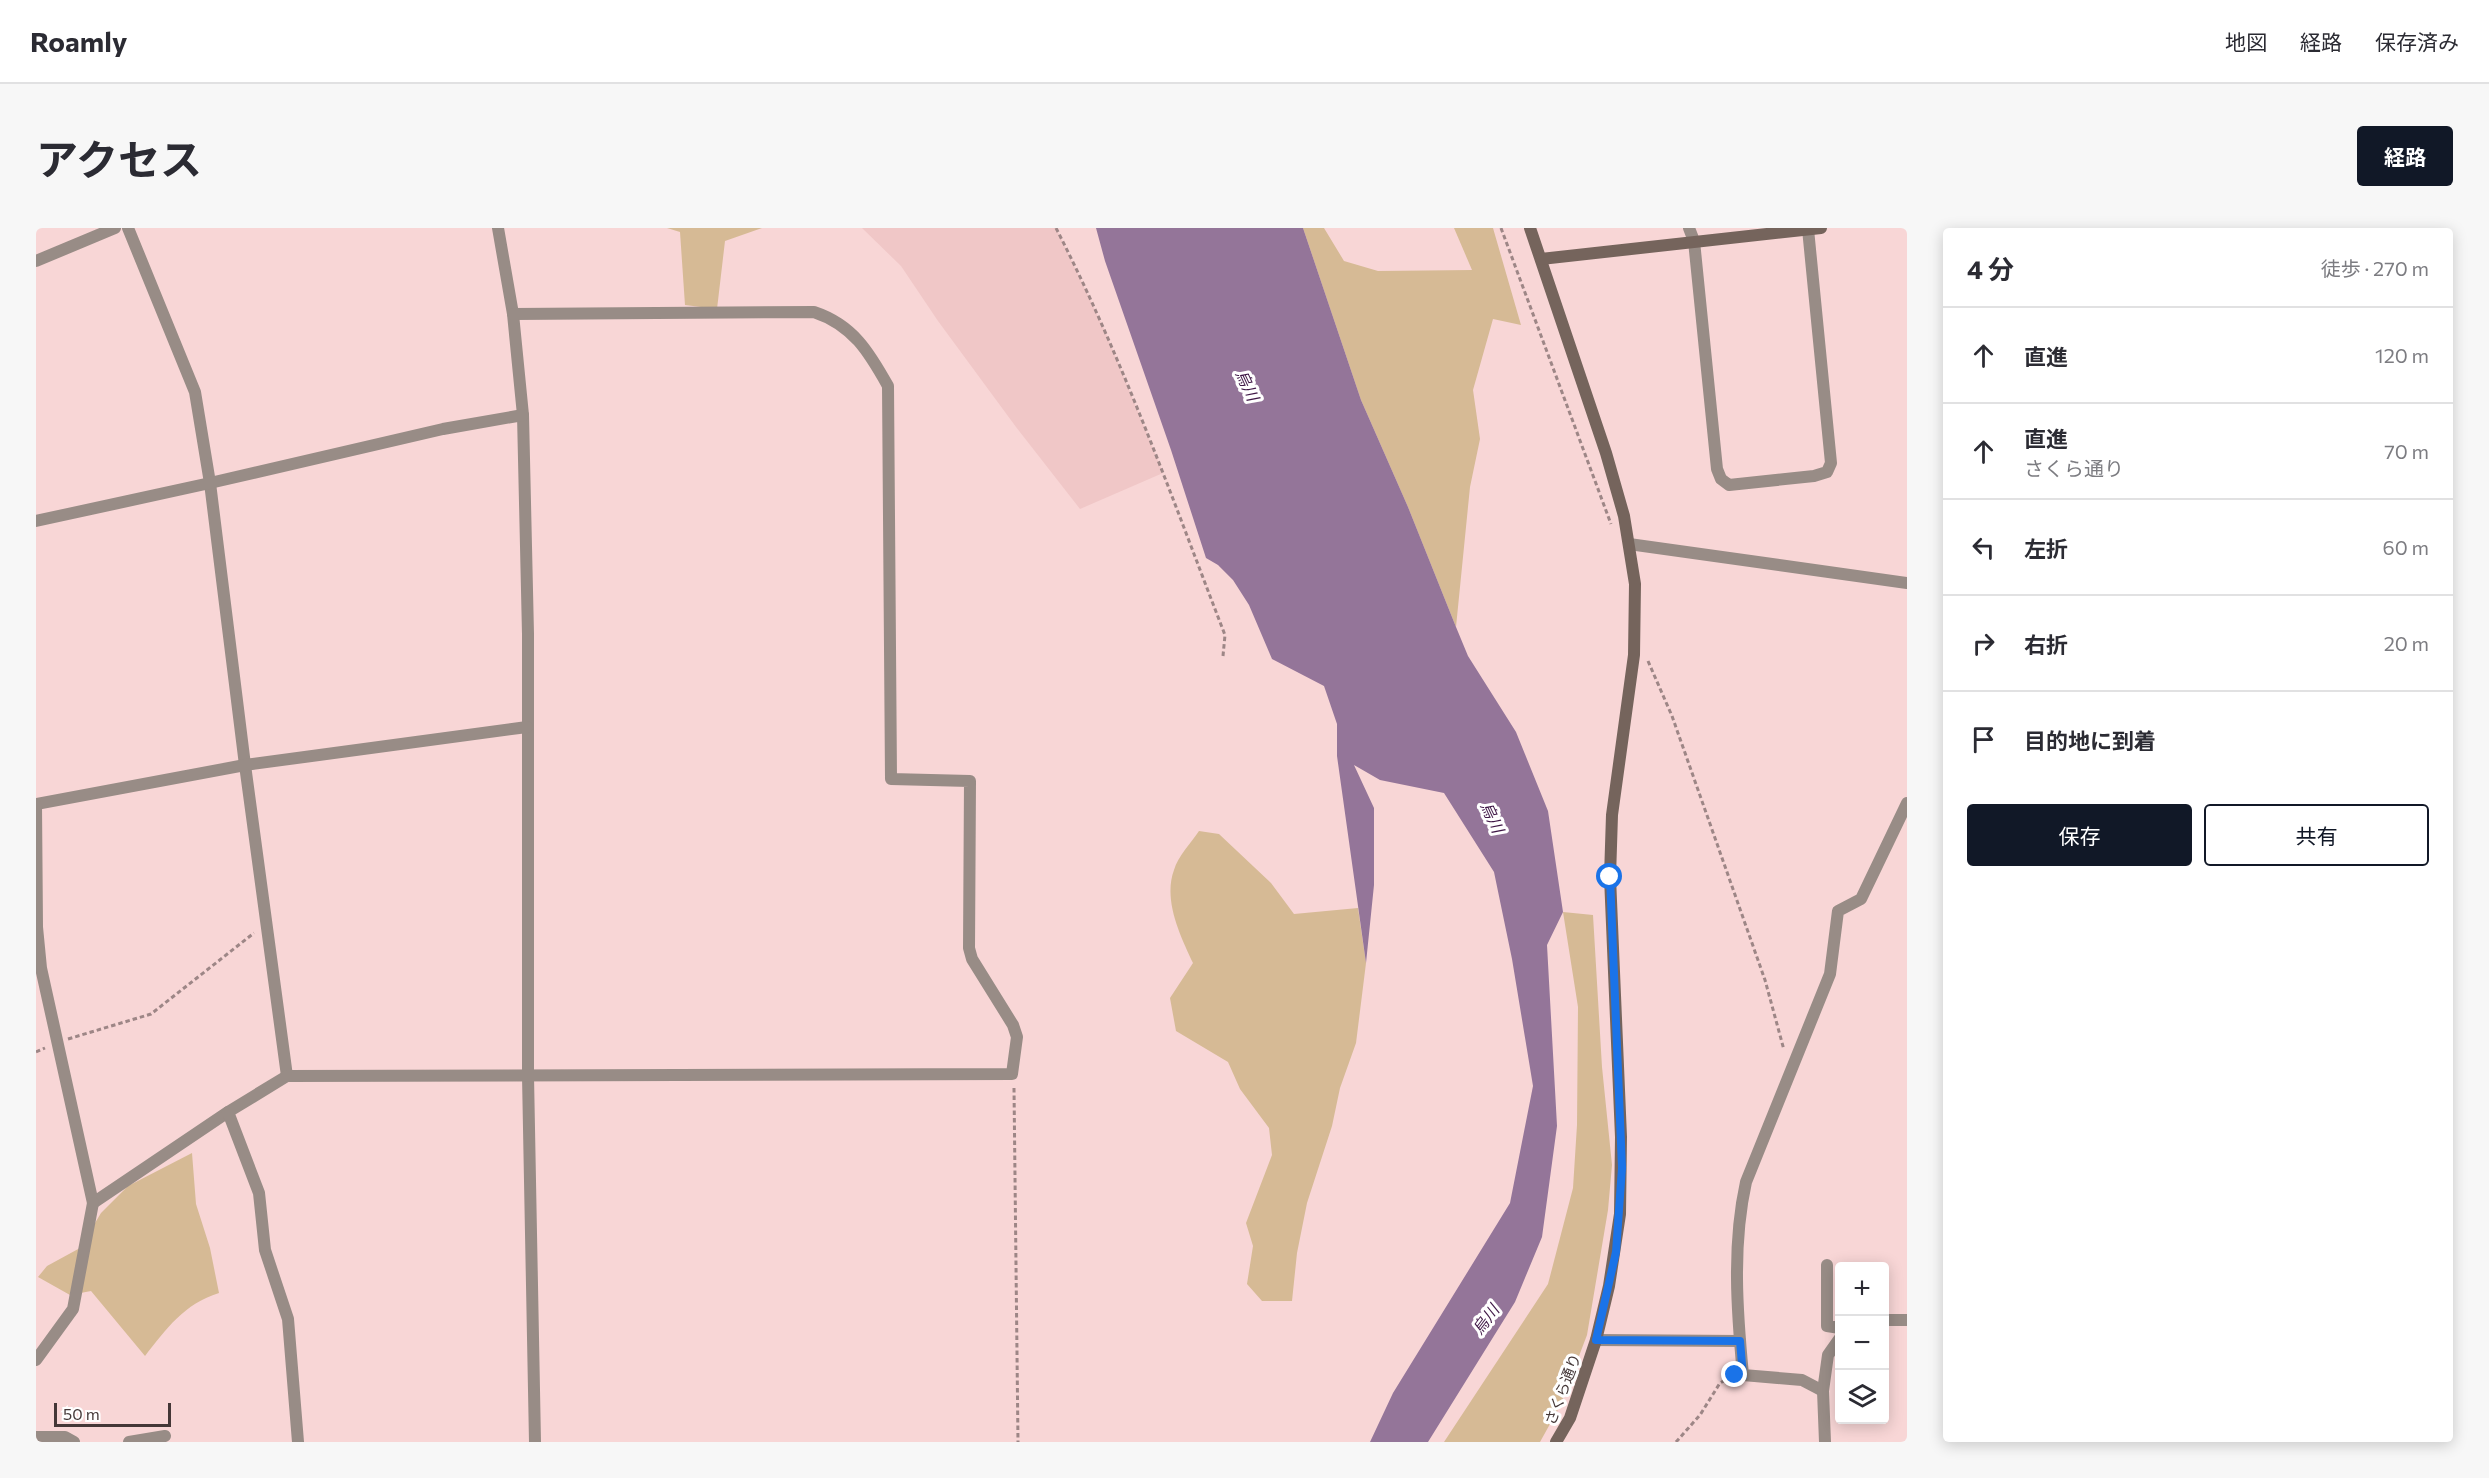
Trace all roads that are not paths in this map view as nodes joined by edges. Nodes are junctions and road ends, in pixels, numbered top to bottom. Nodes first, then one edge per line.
1 (115, 228) edge
2 (128, 228) edge
3 (498, 228) edge
4 (1530, 228) edge
5 (1689, 228) edge
6 (1815, 229) edge
7 (1694, 241) junction
8 (1541, 259) junction
9 (36, 261) edge
10 (513, 314) junction
11 (523, 415) junction
12 (210, 483) junction
13 (36, 521) edge
14 (1629, 543) junction
15 (1907, 583) edge
16 (527, 726) junction
17 (245, 765) junction
18 (1907, 803) edge
19 (36, 804) edge
20 (287, 1076) junction
21 (528, 1076) junction
22 (228, 1112) junction
23 (93, 1203) junction
24 (1827, 1264) dead end
25 (1889, 1320) edge
26 (1907, 1320) edge
27 (1835, 1327) edge
28 (1596, 1340) junction
29 (1740, 1341) junction
30 (1835, 1344) edge
31 (36, 1360) edge
32 (1823, 1391) junction
33 (165, 1436) dead end
34 (36, 1437) edge
35 (74, 1442) edge
36 (129, 1442) edge
37 (298, 1442) edge
38 (535, 1442) edge
39 (1556, 1442) edge
40 (1825, 1442) edge

1 - 9 street
2 - 12 street
3 - 10 street
4 - 8 street, さくら通り
5 - 7 street
6 - 7 street
6 - 7 street
7 - 8 street
8 - 14 street, さくら通り
10 - 11 street
10 - 21 street
11 - 12 street
11 - 16 street
12 - 13 street
12 - 17 street
14 - 15 street
14 - 28 street, さくら通り
16 - 17 street
16 - 21 street
17 - 19 street
17 - 20 street
18 - 29 street
19 - 23 street
20 - 21 street
20 - 22 street
21 - 38 street
22 - 23 street
22 - 37 street
23 - 31 street
24 - 27 street
25 - 26 street
28 - 29 street
28 - 39 street, さくら通り
29 - 32 street
30 - 32 street
32 - 40 street
33 - 36 street
34 - 35 street

